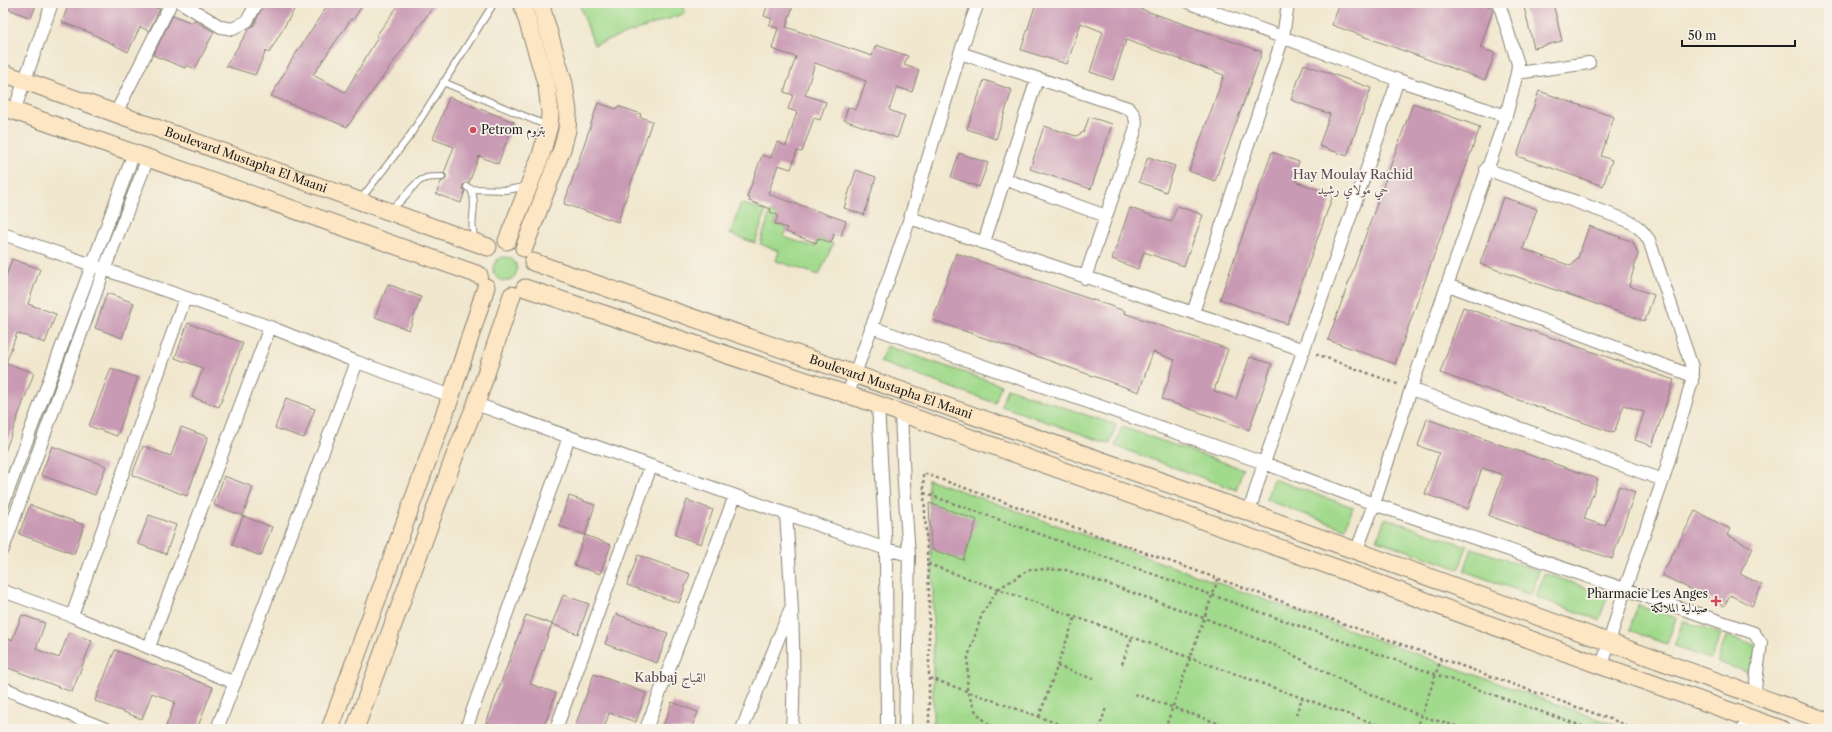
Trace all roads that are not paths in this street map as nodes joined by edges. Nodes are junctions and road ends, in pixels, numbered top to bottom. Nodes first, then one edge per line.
1 (52, 3) edge
2 (171, 3) edge
3 (182, 3) edge
4 (257, 3) edge
5 (494, 3) edge
6 (522, 3) edge
7 (540, 3) edge
8 (978, 3) edge
9 (1190, 3) edge
10 (1288, 3) edge
11 (1499, 3) edge
12 (1283, 37) junction
13 (960, 53) junction
14 (1589, 63) dead end
15 (3, 73) edge
16 (1517, 73) junction
17 (1037, 79) junction
18 (1398, 80) junction
19 (25, 81) junction
20 (443, 82) junction
21 (8, 109) edge
22 (116, 113) junction
23 (1506, 116) junction
24 (549, 126) junction
25 (141, 156) junction
26 (1486, 169) junction
27 (442, 177) dead end
28 (1004, 179) junction
29 (529, 186) junction
30 (359, 201) junction
31 (385, 210) junction
32 (1106, 216) junction
33 (910, 218) junction
34 (3, 235) edge
35 (507, 241) junction
36 (984, 242) junction
37 (483, 245) junction
38 (524, 248) junction
39 (533, 262) junction
40 (92, 265) junction
41 (104, 270) junction
42 (1085, 278) junction
43 (483, 281) junction
44 (1448, 286) junction
45 (519, 292) junction
46 (185, 298) junction
47 (1193, 313) junction
48 (696, 318) junction
49 (270, 328) junction
50 (871, 328) junction
51 (689, 342) junction
52 (1304, 350) junction
53 (357, 362) junction
54 (854, 376) junction
55 (1693, 376) junction
56 (1411, 389) junction
57 (848, 394) junction
58 (451, 396) junction
59 (476, 404) junction
60 (878, 405) junction
61 (901, 413) junction
62 (29, 432) junction
63 (43, 437) junction
64 (569, 437) junction
65 (1264, 463) junction
66 (651, 466) junction
67 (1663, 480) junction
68 (735, 496) junction
69 (3, 504) edge
70 (1374, 504) junction
71 (1249, 512) junction
72 (786, 514) junction
73 (3, 549) edge
74 (886, 549) junction
75 (1356, 552) junction
76 (909, 555) junction
77 (1625, 589) junction
78 (3, 591) edge
79 (792, 605) junction
80 (72, 616) junction
81 (1609, 644) junction
82 (149, 647) junction
83 (1602, 666) junction
84 (235, 683) junction
85 (3, 688) edge
86 (1754, 696) junction
87 (1829, 722) edge
88 (1746, 723) edge
89 (106, 729) edge
90 (217, 729) edge
91 (330, 729) edge
92 (355, 729) edge
93 (466, 729) edge
94 (556, 729) edge
95 (646, 729) edge
96 (742, 729) edge
97 (792, 729) edge
98 (887, 729) edge
99 (905, 729) edge
100 (1782, 729) edge

1 - 19 street
2 - 22 street
3 - 4 street
5 - 20 lane
6 - 24 street
7 - 38 street
8 - 13 street
9 - 12 street
10 - 12 street
11 - 16 street
12 - 18 street
12 - 47 street
13 - 17 street
13 - 33 street
14 - 16 street
15 - 19 street, Boulevard Mustapha El Maani
16 - 23 street
17 - 28 street
17 - 32 street
18 - 23 street
18 - 52 street
19 - 21 street
19 - 22 street, Boulevard Mustapha El Maani
20 - 24 lane
20 - 30 lane
21 - 25 street
22 - 30 street, Boulevard Mustapha El Maani
23 - 26 street
24 - 29 street
25 - 40 street
25 - 41 street
25 - 43 street
26 - 44 street
26 - 55 street
27 - 31 lane
28 - 32 street
28 - 36 street
29 - 35 street
29 - 37 lane
30 - 31 street, Boulevard Mustapha El Maani
31 - 37 street, Boulevard Mustapha El Maani
32 - 42 street
33 - 36 street
33 - 50 street
34 - 40 street
35 - 37 street
35 - 38 street
36 - 42 street
37 - 43 street
38 - 39 street
39 - 45 street
39 - 48 street, Boulevard Mustapha El Maani
40 - 41 street
40 - 62 street
41 - 46 street
41 - 63 street
42 - 47 street
43 - 45 street
43 - 58 street
44 - 55 street
44 - 56 street
45 - 51 street, Boulevard Mustapha El Maani
45 - 59 street
46 - 49 street
46 - 80 street
47 - 52 street
48 - 51 street
48 - 54 street, Boulevard Mustapha El Maani
49 - 53 street
49 - 82 street
50 - 54 street
50 - 65 street
51 - 57 street, Boulevard Mustapha El Maani
52 - 65 street
53 - 58 street
53 - 84 street
54 - 57 street
54 - 71 street, Boulevard Mustapha El Maani
55 - 67 street
56 - 67 street
56 - 70 street
57 - 60 street, Boulevard Mustapha El Maani
58 - 59 street
58 - 59 street
58 - 91 street
59 - 64 street
59 - 92 street
60 - 61 street, Boulevard Mustapha El Maani
60 - 74 street
61 - 76 street
61 - 83 street, Boulevard Mustapha El Maani
62 - 63 street
62 - 69 street
63 - 73 street
64 - 66 street
64 - 93 street
65 - 70 street
65 - 71 street
66 - 68 street
66 - 94 street
67 - 77 street
68 - 72 street
68 - 95 street
70 - 75 street
70 - 77 street
71 - 75 street, Boulevard Mustapha El Maani
72 - 74 street
72 - 79 street
74 - 76 street
74 - 98 street
75 - 81 street, Boulevard Mustapha El Maani
76 - 99 street
77 - 81 street
77 - 86 street
78 - 80 street
79 - 96 street
79 - 97 street
80 - 82 street
81 - 83 street
81 - 86 street, Boulevard Mustapha El Maani
82 - 84 street
83 - 88 street, Boulevard Mustapha El Maani
84 - 90 street
85 - 89 street
86 - 87 street, Boulevard Mustapha El Maani
88 - 100 street, Boulevard Mustapha El Maani

